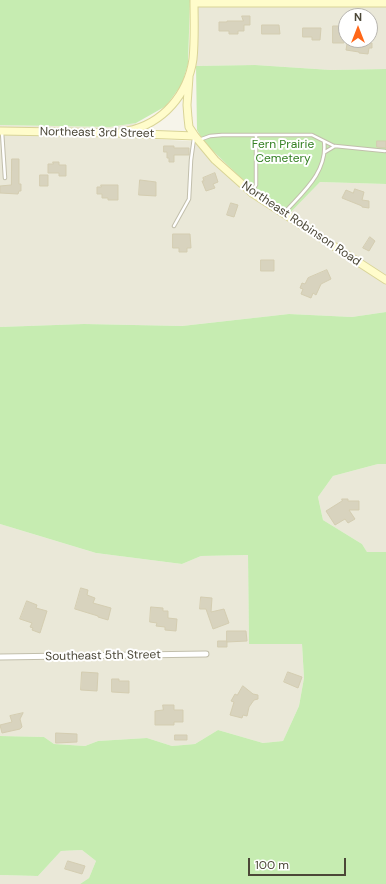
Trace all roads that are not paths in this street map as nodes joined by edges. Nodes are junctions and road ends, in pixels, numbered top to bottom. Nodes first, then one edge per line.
1 (194, 2) edge
2 (386, 3) edge
3 (189, 77) junction
4 (142, 130) junction
5 (1, 131) edge
6 (256, 135) junction
7 (197, 138) junction
8 (324, 141) junction
9 (335, 146) junction
10 (385, 151) dead end
11 (326, 152) junction
12 (5, 178) dead end
13 (252, 193) junction
14 (283, 214) junction
15 (174, 226) dead end
16 (386, 280) edge
17 (206, 654) dead end
18 (0, 657) edge

1 - 2 street
1 - 3 street
3 - 4 street
3 - 7 street, Northeast Robinson Road
4 - 5 street, Northeast 3rd Street
4 - 7 street, Northeast 3rd Street
5 - 12 lane
6 - 7 lane
6 - 8 lane
6 - 13 lane
7 - 13 street, Northeast Robinson Road
7 - 15 lane
8 - 9 lane
8 - 11 lane
9 - 10 lane
9 - 11 lane
11 - 14 lane
13 - 14 street, Northeast Robinson Road
14 - 16 street, Northeast Robinson Road
17 - 18 street, Southeast 5th Street

